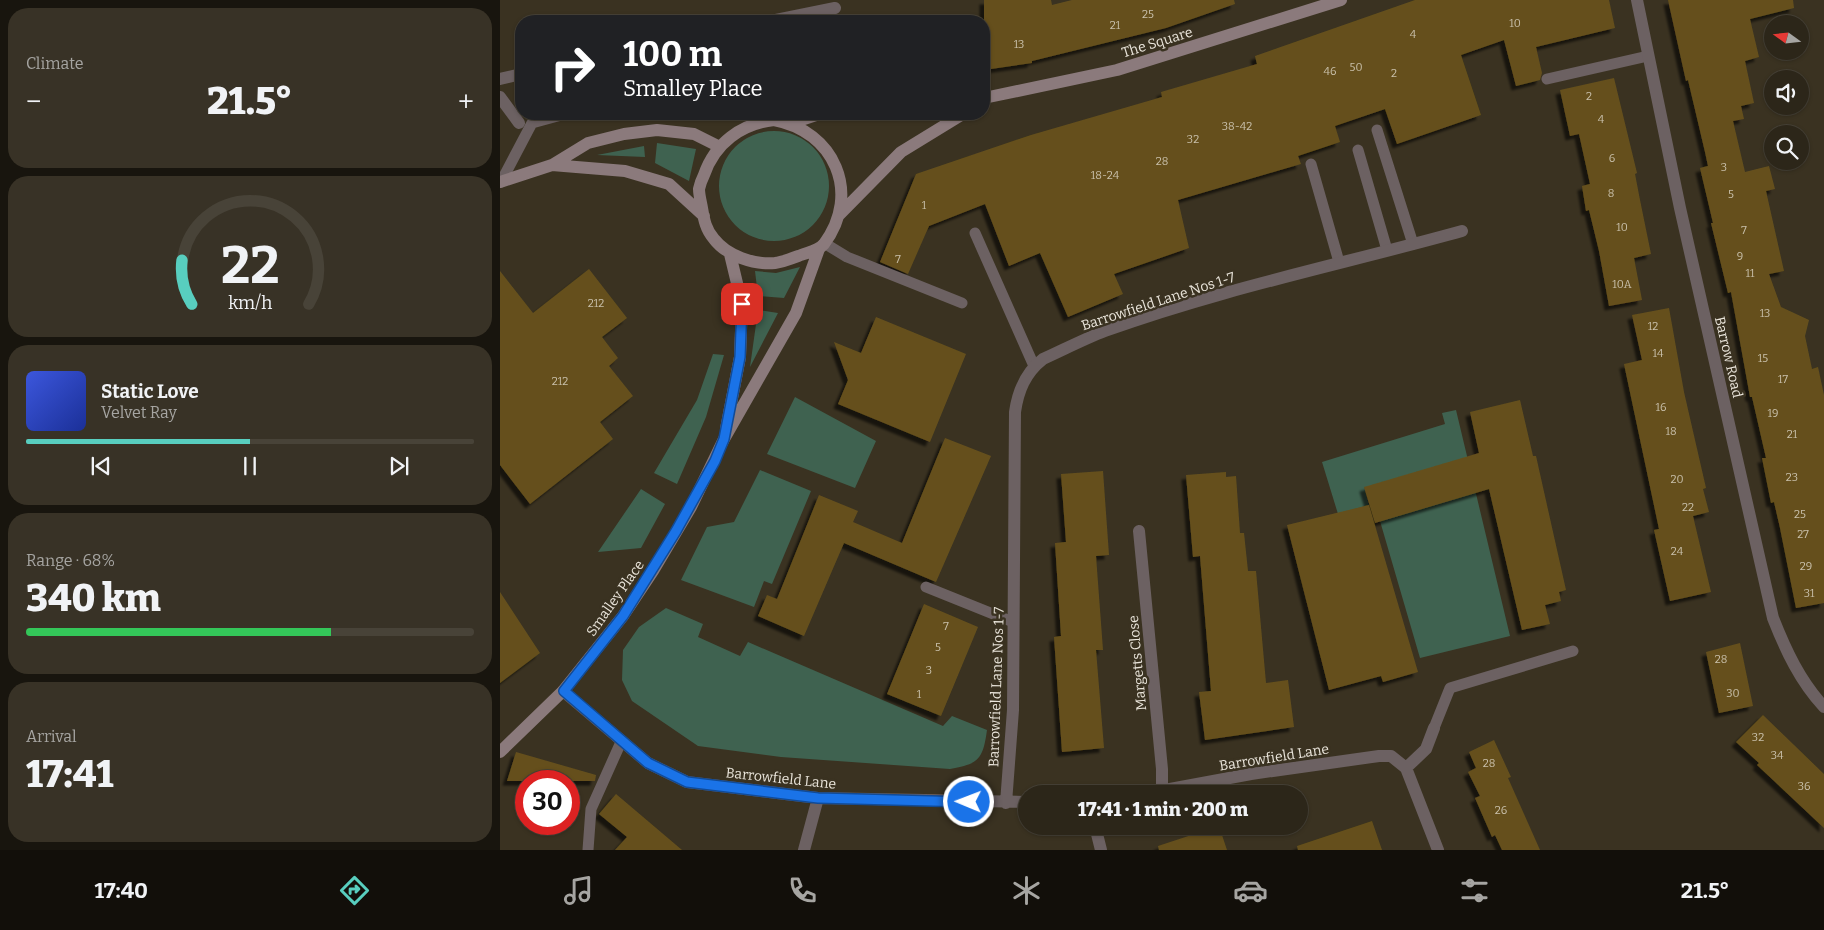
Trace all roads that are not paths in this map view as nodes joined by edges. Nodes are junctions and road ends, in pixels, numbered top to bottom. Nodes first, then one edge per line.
1 (1637, 0) edge
2 (1335, 2) edge
3 (835, 4) edge
4 (794, 15) edge
5 (1648, 56) junction
6 (515, 75) edge
7 (500, 79) edge
8 (1547, 79) dead end
9 (500, 98) edge
10 (990, 98) edge
11 (515, 117) edge
12 (518, 120) edge
13 (543, 120) edge
14 (766, 120) edge
15 (783, 120) edge
16 (801, 120) edge
17 (953, 120) edge
18 (520, 123) dead end
19 (792, 123) junction
20 (1377, 130) dead end
21 (718, 146) junction
22 (1358, 150) dead end
23 (552, 164) junction
24 (1310, 164) dead end
25 (500, 182) edge
26 (704, 216) junction
27 (837, 218) junction
28 (1462, 230) dead end
29 (975, 233) dead end
30 (1413, 244) junction
31 (822, 246) junction
32 (1386, 250) junction
33 (730, 254) junction
34 (1339, 262) junction
35 (962, 304) dead end
36 (1034, 366) junction
37 (724, 439) junction
38 (1139, 531) dead end
39 (926, 587) dead end
40 (1013, 622) junction
41 (1573, 651) dead end
42 (564, 691) junction
43 (1824, 707) edge
44 (1434, 728) joint
45 (621, 742) junction
46 (500, 752) edge
47 (1406, 768) junction
48 (1162, 785) edge
49 (1197, 785) edge
50 (818, 798) junction
51 (1018, 802) edge
52 (1006, 803) junction
53 (1097, 835) edge
54 (588, 850) edge
55 (804, 850) edge
56 (1101, 850) edge
57 (1438, 850) edge

1 - 5 street, Barrow Road
2 - 10 main road, The Square
3 - 4 street
5 - 8 lane
5 - 43 street, Barrow Road
6 - 7 street
9 - 11 street
12 - 18 street
13 - 25 lane
14 - 21 main road
15 - 19 main road
16 - 19 main road
17 - 27 main road
19 - 27 main road
20 - 30 lane
21 - 23 main road
21 - 26 main road
22 - 32 lane
23 - 25 main road
23 - 26 main road
24 - 34 lane
26 - 33 main road
27 - 31 main road
28 - 30 street, Barrowfield Lane Nos 1-7
29 - 36 lane
30 - 32 street, Barrowfield Lane Nos 1-7
31 - 33 main road
31 - 35 lane
31 - 37 main road, Smalley Place
32 - 34 street, Barrowfield Lane Nos 1-7
33 - 37 main road, Smalley Place
34 - 36 street, Barrowfield Lane Nos 1-7
36 - 40 street, Barrowfield Lane Nos 1-7
37 - 42 main road, Smalley Place
38 - 48 street, Margetts Close
39 - 40 lane
40 - 52 street, Barrowfield Lane Nos 1-7
41 - 44 lane
42 - 45 street, Barrowfield Lane
42 - 46 main road, Smalley Place
44 - 47 street
45 - 50 street, Barrowfield Lane
45 - 54 lane
47 - 49 street, Barrowfield Lane
47 - 57 street
50 - 52 street, Barrowfield Lane
50 - 55 street
51 - 52 street, Barrowfield Lane
53 - 56 street

